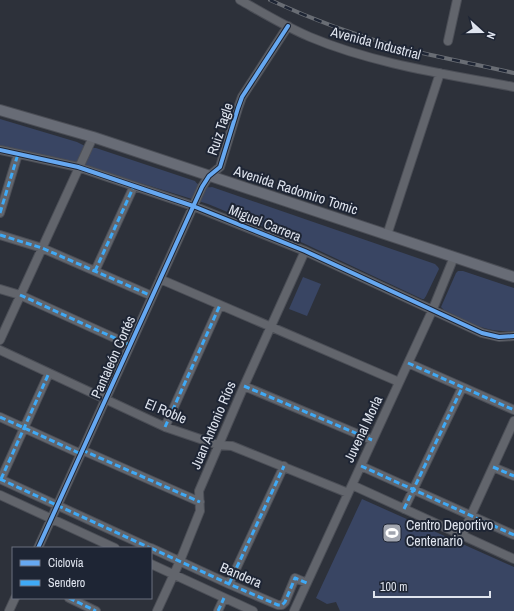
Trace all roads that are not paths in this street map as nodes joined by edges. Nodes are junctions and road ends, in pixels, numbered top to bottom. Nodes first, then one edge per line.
1 (240, 0) edge
2 (457, 0) edge
3 (288, 26) junction
4 (448, 41) dead end
5 (440, 73) junction
6 (514, 87) edge
7 (0, 110) edge
8 (93, 137) junction
9 (0, 150) edge
10 (18, 154) junction
11 (78, 167) junction
12 (209, 176) junction
13 (134, 186) junction
14 (193, 206) junction
15 (0, 213) edge
16 (387, 234) junction
17 (0, 235) edge
18 (42, 248) junction
19 (305, 251) junction
20 (454, 257) junction
21 (95, 271) junction
22 (514, 277) edge
23 (160, 279) junction
24 (0, 289) edge
25 (20, 295) junction
26 (152, 296) junction
27 (220, 305) junction
28 (432, 311) junction
29 (270, 327) junction
30 (514, 336) edge
31 (0, 340) edge
32 (130, 345) junction
33 (0, 350) edge
34 (408, 363) junction
35 (49, 373) junction
36 (399, 382) junction
37 (244, 386) junction
38 (462, 388) junction
39 (106, 398) junction
40 (514, 410) edge
41 (0, 417) edge
42 (514, 422) edge
43 (165, 427) junction
44 (24, 428) junction
45 (372, 440) junction
46 (218, 445) junction
47 (81, 452) junction
48 (284, 466) junction
49 (361, 466) junction
50 (493, 467) junction
51 (514, 476) edge
52 (0, 479) edge
53 (350, 489) junction
54 (414, 489) junction
55 (0, 496) edge
56 (200, 502) junction
57 (57, 505) junction
58 (404, 509) junction
59 (471, 515) junction
60 (51, 519) junction
61 (462, 535) junction
62 (514, 535) edge
63 (38, 547) edge
64 (113, 547) edge
65 (149, 547) edge
66 (152, 548) edge
67 (514, 559) edge
68 (180, 562) junction
69 (152, 564) edge
70 (174, 575) junction
71 (307, 583) junction
72 (229, 584) junction
73 (224, 598) junction
74 (15, 599) edge
75 (71, 599) edge
76 (9, 611) edge
77 (96, 611) edge
78 (157, 611) edge
79 (218, 611) edge
80 (253, 611) edge
81 (294, 611) edge

1 - 3 street, Avenida Industrial
2 - 4 street
3 - 5 street, Avenida Industrial
3 - 12 street, Ruiz Tagle
5 - 6 street, Avenida Industrial
5 - 16 street
7 - 8 main road, Avenida Radomiro Tomic
8 - 11 street
8 - 12 main road, Avenida Radomiro Tomic
9 - 10 street, Miguel Carrera
10 - 11 street, Miguel Carrera
10 - 15 street
11 - 13 street, Miguel Carrera
11 - 18 street
12 - 14 street, Pantaleón Cortés
12 - 16 main road, Avenida Radomiro Tomic
13 - 14 street, Miguel Carrera
13 - 21 street
14 - 19 street, Miguel Carrera
14 - 23 street, Pantaleón Cortés
16 - 20 main road, Avenida Radomiro Tomic
17 - 18 street
18 - 21 street
18 - 25 street
19 - 28 street, Miguel Carrera
19 - 29 street, Juan Antonio Ríos
20 - 22 main road, Avenida Radomiro Tomic
20 - 28 street, Juvenal Morla
21 - 26 street
23 - 26 street, Pantaleón Cortés
23 - 27 street
24 - 25 street
25 - 31 street
25 - 32 street
26 - 32 street, Pantaleón Cortés
27 - 29 street
27 - 43 street
28 - 30 street, Miguel Carrera
28 - 34 street, Juvenal Morla
29 - 36 street
29 - 37 street, Juan Antonio Ríos
32 - 39 street, Pantaleón Cortés
33 - 35 street, El Roble
34 - 36 street, Juvenal Morla
34 - 38 street
35 - 39 street, El Roble
35 - 44 street
36 - 45 street, Juvenal Morla
37 - 45 street
37 - 46 street, Juan Antonio Ríos
38 - 40 street
38 - 54 street
39 - 43 street, El Roble
39 - 47 street, Pantaleón Cortés
41 - 44 street
42 - 50 street
43 - 46 street, El Roble
44 - 47 street
44 - 52 street
45 - 49 street, Juvenal Morla
46 - 48 street, El Roble
46 - 56 street, Juan Antonio Ríos
47 - 56 street
47 - 57 street, Pantaleón Cortés
48 - 53 street, El Roble
48 - 72 street
49 - 53 street, Juvenal Morla
49 - 54 street
50 - 51 street
50 - 59 street
52 - 57 street, Bandera
53 - 58 street, El Roble
53 - 71 street, Juvenal Morla
54 - 58 street
54 - 59 street
55 - 60 street
56 - 68 street, Juan Antonio Ríos
57 - 60 street, Pantaleón Cortés
57 - 65 street, Bandera
58 - 61 street, El Roble
59 - 61 street
59 - 62 street
60 - 63 street, Pantaleón Cortés
60 - 64 street
61 - 67 street, El Roble
66 - 68 street, Bandera
68 - 70 street, Juan Antonio Ríos
68 - 72 street, Bandera
69 - 70 street, Bandera
70 - 73 street, Bandera
70 - 78 street, Juan Antonio Ríos
71 - 72 street, Bandera
71 - 81 street, Juvenal Morla
73 - 79 street
73 - 80 street, Bandera
74 - 76 street
75 - 77 street

